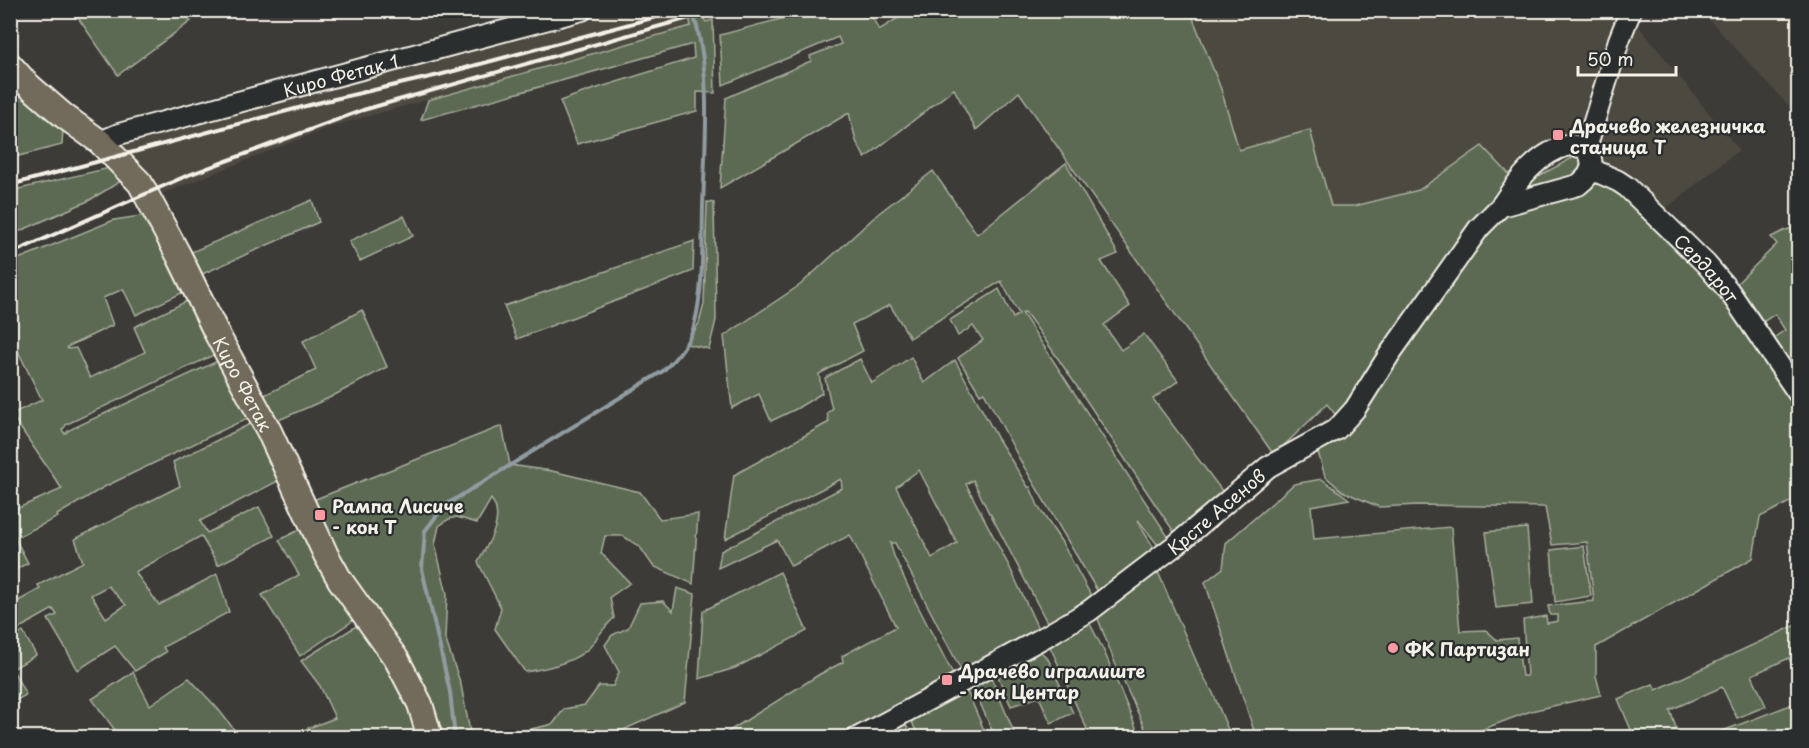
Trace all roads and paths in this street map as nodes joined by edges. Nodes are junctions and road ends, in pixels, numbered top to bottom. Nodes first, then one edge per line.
1 (582, 10) edge
2 (1631, 10) edge
3 (10, 65) edge
4 (111, 144) junction
5 (1586, 148) junction
6 (1591, 169) junction
7 (1501, 206) junction
8 (1798, 393) edge
9 (430, 738) edge
10 (857, 738) edge

1 - 4 street, Киро Фетак 1
2 - 5 street
3 - 4 main road, Киро Фетак
4 - 9 main road, Киро Фетак
5 - 6 street
5 - 7 street, Крсте Асенов
6 - 7 street, Крсте Асенов
6 - 8 street, Сердарот
7 - 10 street, Крсте Асенов

